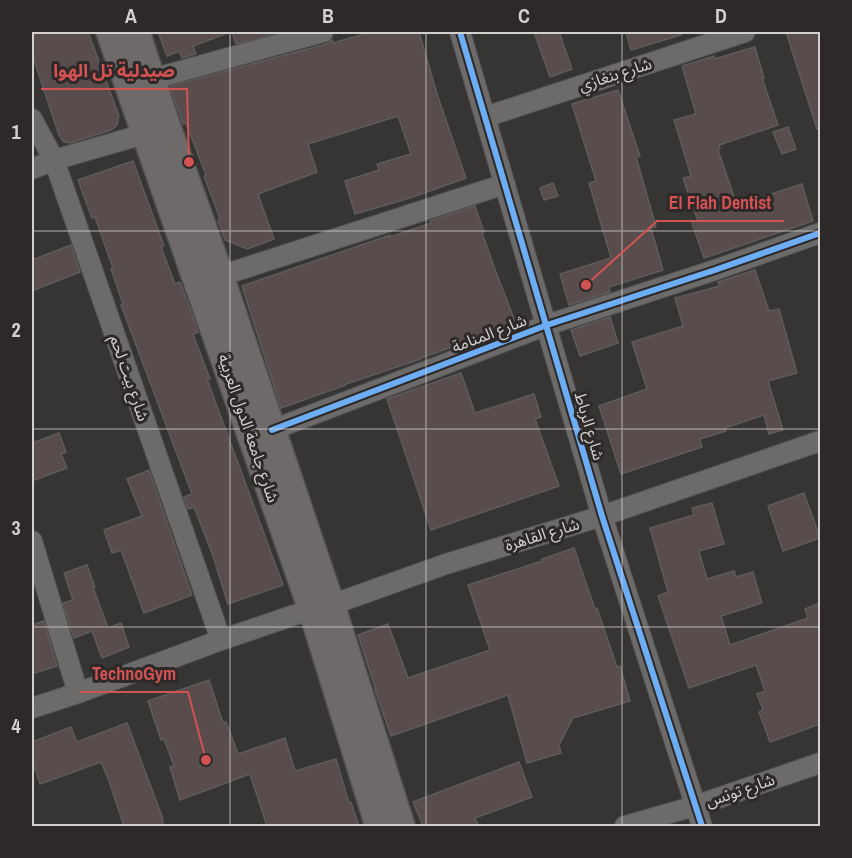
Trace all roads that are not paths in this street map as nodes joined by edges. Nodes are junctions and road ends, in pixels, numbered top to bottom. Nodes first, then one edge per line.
1 (110, 32) edge
2 (136, 32) edge
3 (323, 32) edge
4 (460, 32) edge
5 (744, 32) edge
6 (152, 79) junction
7 (485, 117) junction
8 (32, 119) edge
9 (156, 130) junction
10 (54, 160) junction
11 (32, 169) edge
12 (505, 184) junction
13 (820, 232) edge
14 (220, 276) junction
15 (547, 325) junction
16 (272, 430) junction
17 (820, 441) edge
18 (602, 516) junction
19 (32, 541) edge
20 (321, 607) junction
21 (221, 640) junction
22 (78, 693) junction
23 (32, 708) edge
24 (820, 763) edge
25 (695, 806) junction
26 (379, 826) edge
27 (401, 826) edge
28 (625, 826) edge
29 (702, 826) edge

1 - 9 main road, شارع جامعة الدول العربية
2 - 6 main road, شارع جامعة الدول العربية
3 - 6 street
4 - 7 street, شارع الرباط
5 - 7 street, شارع بنغازي
6 - 9 main road, شارع جامعة الدول العربية
7 - 12 street, شارع الرباط
8 - 10 street, شارع بيت لحم
9 - 10 street
9 - 14 main road, شارع جامعة الدول العربية
9 - 20 main road, شارع جامعة الدول العربية
10 - 11 street
10 - 21 street, شارع بيت لحم
12 - 14 street
12 - 15 street, شارع الرباط
13 - 15 street, شارع المنامة
14 - 16 main road, شارع جامعة الدول العربية
15 - 16 street, شارع المنامة
15 - 18 street, شارع الرباط
16 - 20 main road, شارع جامعة الدول العربية
17 - 18 street, شارع القاهرة
18 - 20 street, شارع القاهرة
18 - 25 street, شارع الرباط
19 - 22 street
20 - 21 street, شارع القاهرة
20 - 26 main road, شارع جامعة الدول العربية
20 - 27 main road, شارع جامعة الدول العربية
21 - 22 street, شارع القاهرة
22 - 23 street, شارع القاهرة
24 - 25 street, شارع تونس
25 - 28 street, شارع تونس
25 - 29 street, شارع الرباط

